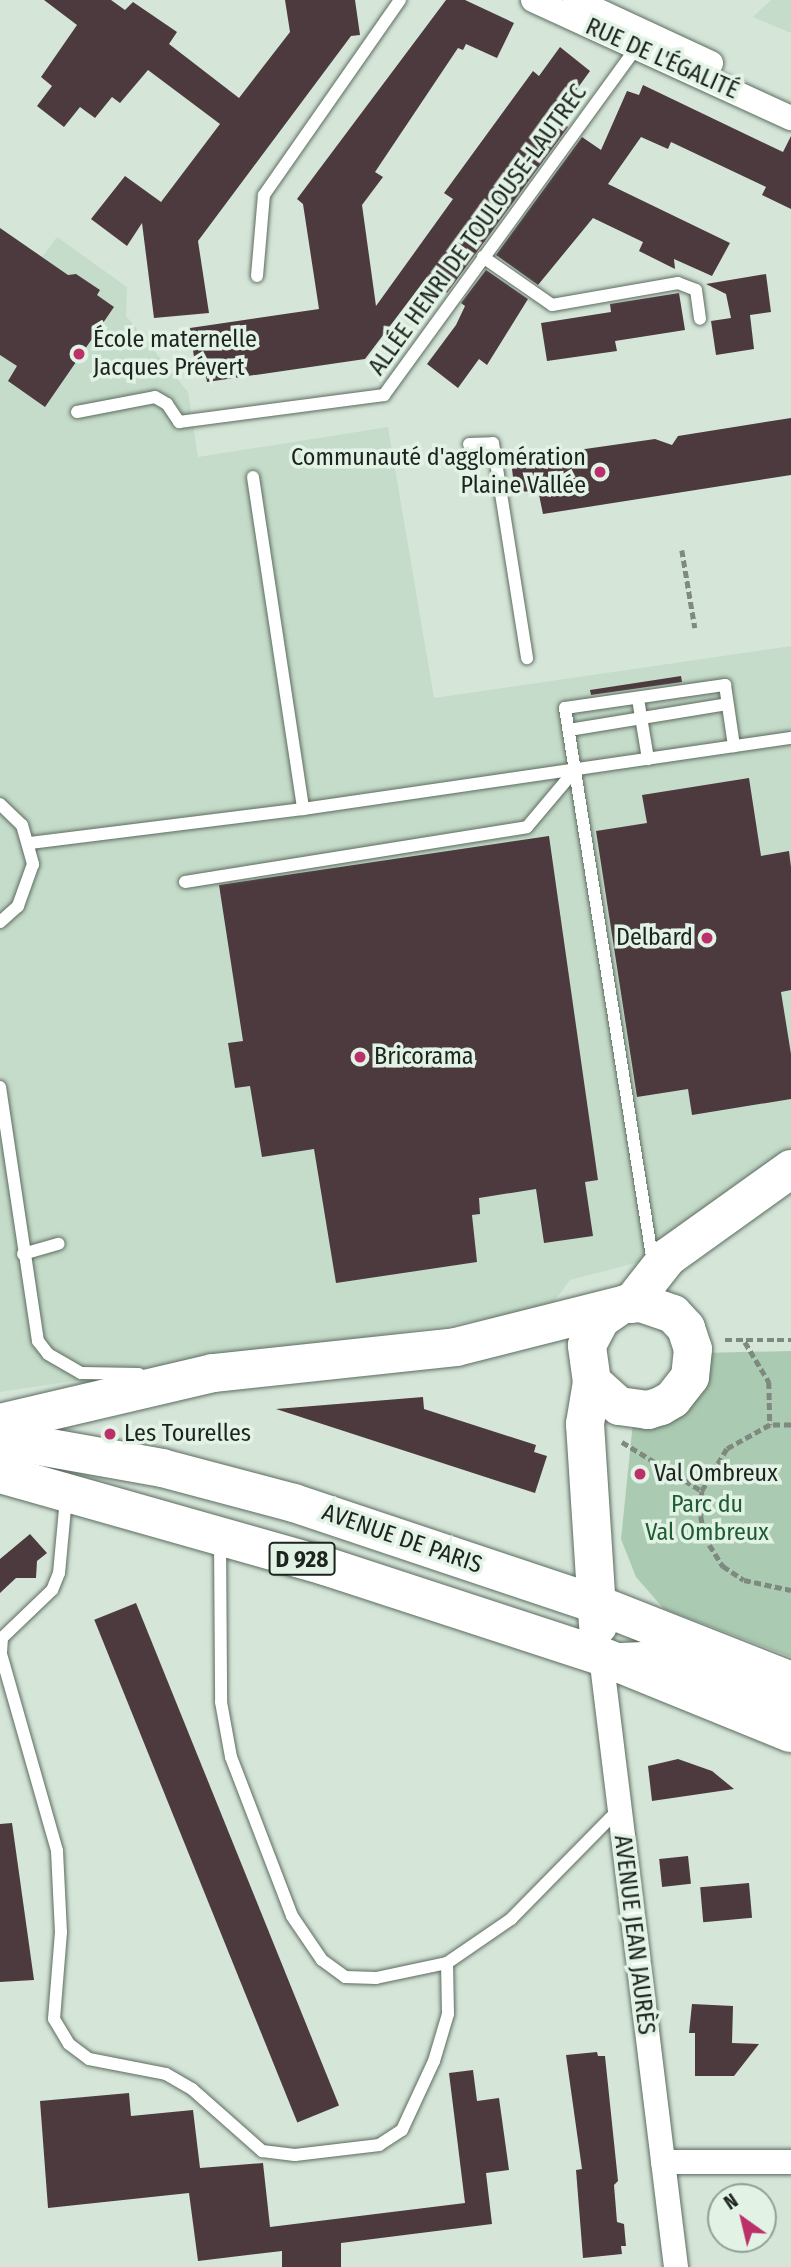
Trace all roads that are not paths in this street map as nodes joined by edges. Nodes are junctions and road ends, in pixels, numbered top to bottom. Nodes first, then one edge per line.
1 (400, 0) edge
2 (533, 0) edge
3 (575, 0) edge
4 (640, 40) junction
5 (791, 101) edge
6 (791, 118) edge
7 (483, 257) junction
8 (257, 276) dead end
9 (700, 319) dead end
10 (77, 412) dead end
11 (469, 444) dead end
12 (253, 477) dead end
13 (527, 658) dead end
14 (638, 699) junction
15 (727, 704) junction
16 (641, 719) junction
17 (569, 730) junction
18 (791, 738) edge
19 (734, 746) junction
20 (648, 759) junction
21 (575, 770) junction
22 (0, 804) edge
23 (303, 809) junction
24 (30, 843) junction
25 (185, 882) dead end
26 (0, 922) edge
27 (0, 1087) edge
28 (791, 1168) edge
29 (706, 1233) junction
30 (59, 1244) dead end
31 (23, 1254) junction
32 (654, 1270) junction
33 (624, 1306) junction
34 (673, 1314) junction
35 (212, 1373) junction
36 (592, 1382) junction
37 (619, 1422) junction
38 (0, 1423) edge
39 (0, 1439) edge
40 (0, 1474) edge
41 (67, 1490) junction
42 (592, 1501) junction
43 (118, 1504) junction
44 (220, 1534) junction
45 (596, 1604) junction
46 (601, 1656) junction
47 (791, 1681) edge
48 (791, 1707) edge
49 (791, 1733) edge
50 (618, 1810) junction
51 (447, 1963) junction
52 (663, 2162) junction
53 (791, 2162) edge
54 (676, 2267) edge

1 - 8 lane
2 - 4 street, RUE DE L'ÉGALITÉ
3 - 4 street, RUE DE L'ÉGALITÉ
4 - 5 street, RUE DE L'ÉGALITÉ
4 - 6 street, RUE DE L'ÉGALITÉ
4 - 7 lane, ALLÉE HENRI DE TOULOUSE-LAUTREC
7 - 9 lane
7 - 10 lane, ALLÉE HENRI DE TOULOUSE-LAUTREC
11 - 13 lane
12 - 23 lane
14 - 15 lane
14 - 16 lane
14 - 17 lane
15 - 16 lane
15 - 19 lane
16 - 17 lane
16 - 20 lane
17 - 21 lane
18 - 19 lane
19 - 20 lane
20 - 21 lane
21 - 23 lane
21 - 25 lane
21 - 32 lane
22 - 24 lane
23 - 24 lane
24 - 26 lane
27 - 31 lane
28 - 29 main road
29 - 32 main road
29 - 34 main road
30 - 31 lane
31 - 35 lane
32 - 33 main road
33 - 34 main road
33 - 35 main road
33 - 36 main road
34 - 37 main road
35 - 38 main road
36 - 37 main road
36 - 42 main road, AVENUE JEAN JAURÈS
37 - 42 main road
39 - 45 main road, AVENUE DE PARIS / D 928
40 - 41 main road, AVENUE DE PARIS / D 928
41 - 43 main road, AVENUE DE PARIS / D 928
41 - 51 lane
42 - 45 main road, AVENUE JEAN JAURÈS
43 - 44 main road, AVENUE DE PARIS / D 928
43 - 45 main road
44 - 46 main road, AVENUE DE PARIS / D 928
44 - 51 lane
45 - 46 main road, AVENUE JEAN JAURÈS
45 - 47 main road, AVENUE DE PARIS / D 928
46 - 48 street, AVENUE DE PARIS
46 - 49 main road, AVENUE DE PARIS / D 928
46 - 50 street, AVENUE JEAN JAURÈS
50 - 51 lane
50 - 52 street, AVENUE JEAN JAURÈS
52 - 53 street
52 - 54 street, AVENUE JEAN JAURÈS

